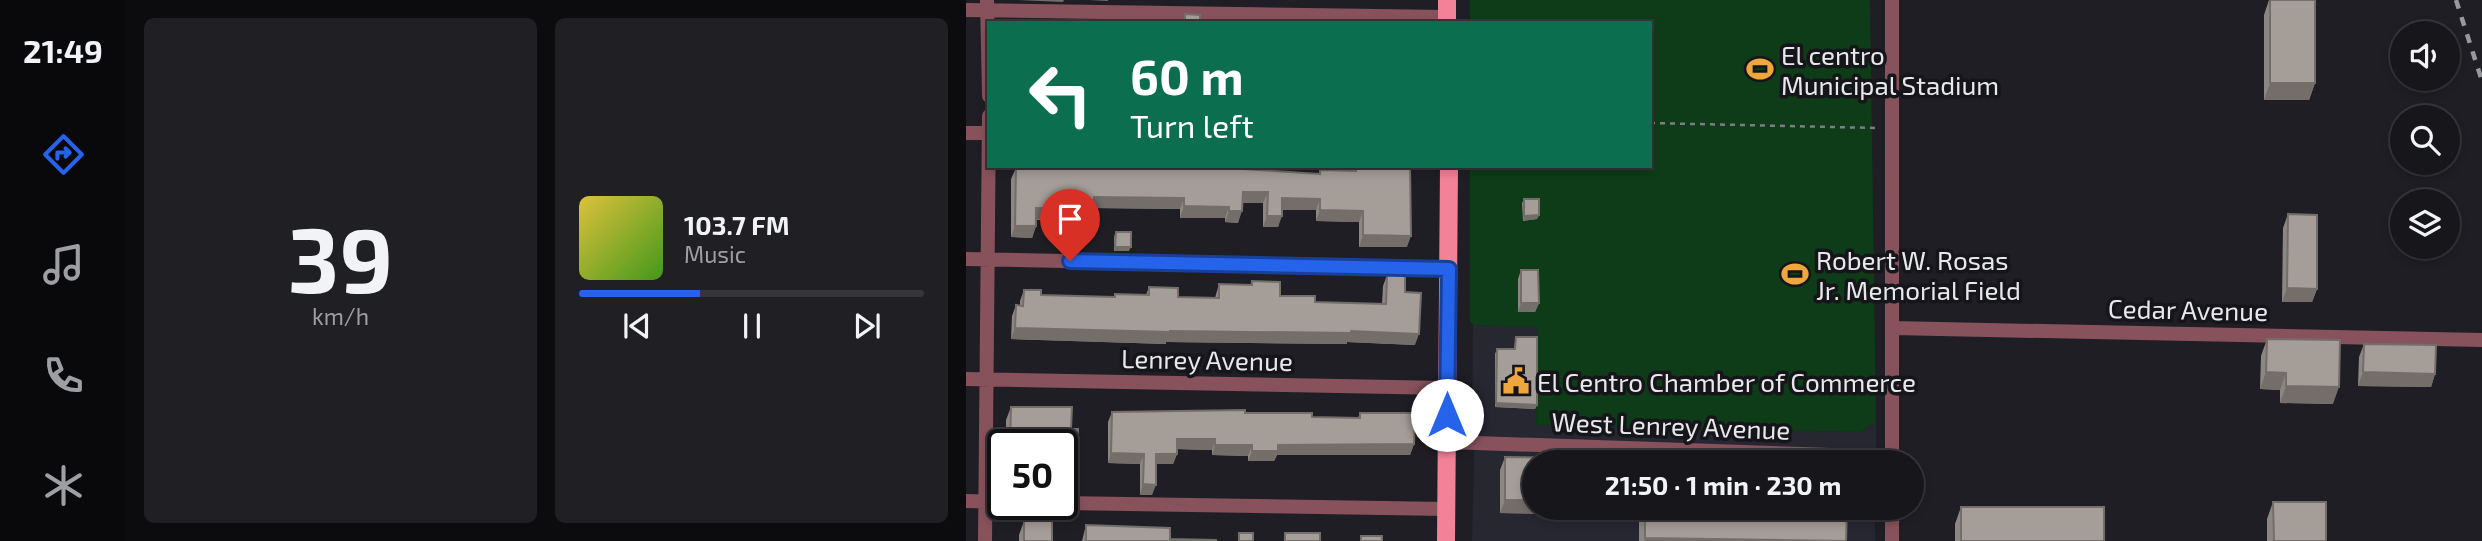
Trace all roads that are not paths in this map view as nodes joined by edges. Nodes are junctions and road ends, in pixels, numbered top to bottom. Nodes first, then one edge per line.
1 (1892, 0) edge
2 (987, 5) edge
3 (966, 9) edge
4 (1447, 13) edge
5 (966, 133) edge
6 (987, 133) edge
7 (988, 168) edge
8 (1449, 168) edge
9 (966, 259) edge
10 (988, 260) junction
11 (1449, 269) junction
12 (1892, 328) junction
13 (2482, 340) edge
14 (966, 379) edge
15 (988, 379) junction
16 (1447, 387) junction
17 (1447, 442) junction
18 (1645, 450) edge
19 (1892, 450) edge
20 (966, 501) edge
21 (985, 501) junction
22 (1078, 503) edge
23 (1446, 509) junction
24 (1892, 520) edge
25 (985, 541) edge
26 (1446, 541) edge
27 (1892, 541) edge

1 - 12 street
2 - 3 street
2 - 4 street
5 - 6 street
7 - 10 street
8 - 11 main road
9 - 10 street
10 - 11 street
10 - 15 street
11 - 16 main road
12 - 13 street, Cedar Avenue
12 - 19 street
14 - 15 street, Lenrey Avenue
15 - 16 street, Lenrey Avenue
15 - 21 street
16 - 17 main road
17 - 18 street, West Lenrey Avenue
17 - 23 main road
20 - 21 street
21 - 25 street
22 - 23 street
23 - 26 main road
24 - 27 street

